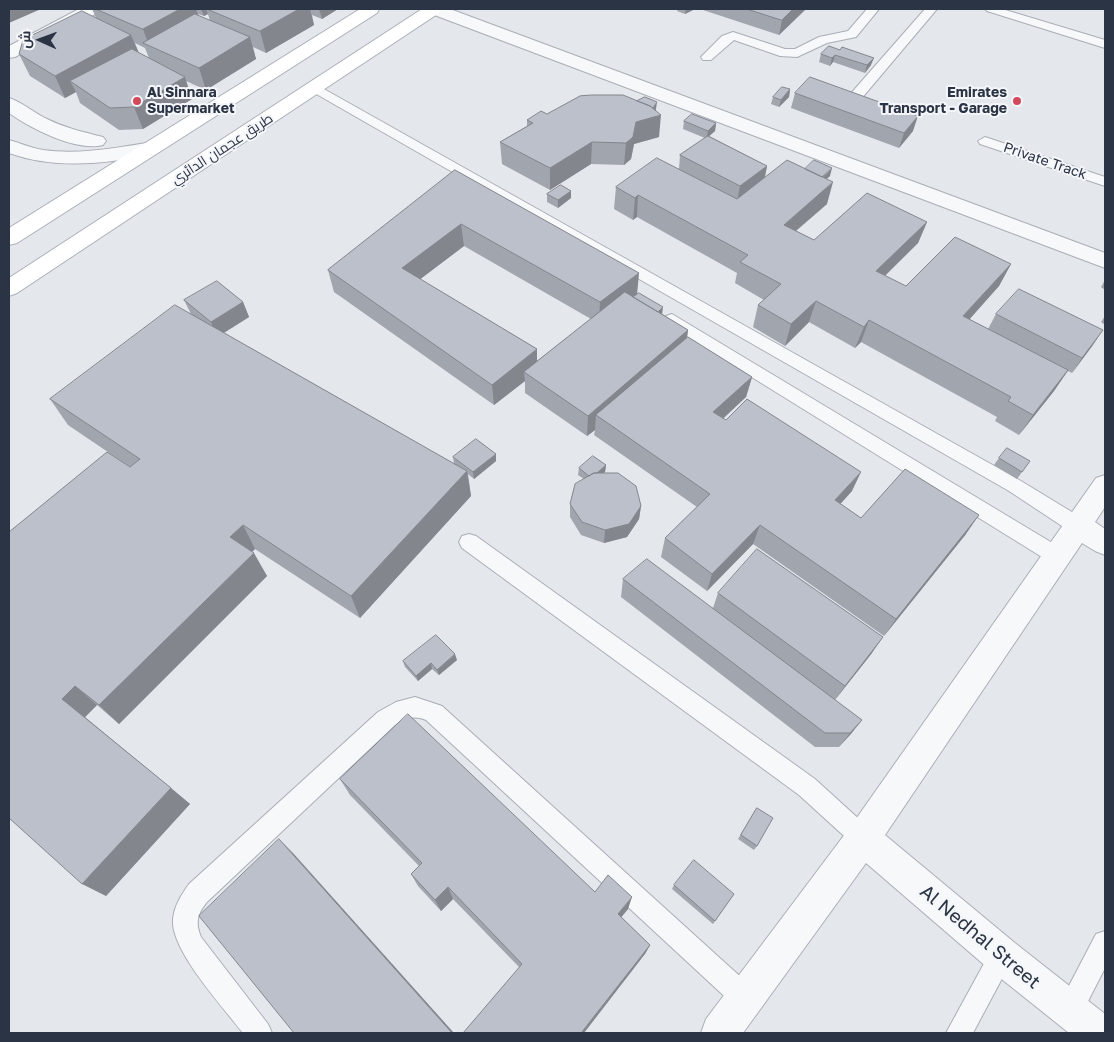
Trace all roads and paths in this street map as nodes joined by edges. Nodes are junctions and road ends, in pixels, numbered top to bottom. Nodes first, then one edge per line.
1 (371, 9) edge
2 (408, 9) edge
3 (434, 9) edge
4 (874, 9) edge
5 (931, 9) edge
6 (991, 9) edge
7 (86, 10) edge
8 (1105, 44) edge
9 (9, 52) edge
10 (707, 57) dead end
11 (315, 88) junction
12 (851, 102) edge
13 (9, 104) edge
14 (96, 141) dead end
15 (985, 141) dead end
16 (9, 146) edge
17 (152, 148) junction
18 (1105, 182) edge
19 (9, 238) edge
20 (1105, 261) edge
21 (9, 288) edge
22 (672, 320) edge
23 (1105, 486) edge
24 (1078, 526) junction
25 (469, 542) dead end
26 (1105, 543) edge
27 (1057, 556) junction
28 (863, 838) junction
29 (1105, 943) edge
30 (1002, 956) junction
31 (745, 998) junction
32 (1070, 1010) junction
33 (259, 1033) edge
34 (720, 1033) edge
35 (959, 1033) edge
36 (1099, 1033) edge

1 - 17 main road
2 - 11 main road
3 - 11 main road, طريق عجمان الدائري
3 - 20 street
4 - 10 lane
5 - 12 lane
6 - 8 lane
7 - 9 street
11 - 21 main road, طريق عجمان الدائري
11 - 24 lane
13 - 14 street
15 - 18 lane, Private Track
16 - 17 street
17 - 19 main road
22 - 27 lane
23 - 24 street
24 - 26 street
24 - 27 street
25 - 28 lane
27 - 28 street
28 - 30 street, Al Nedhal Street
28 - 31 street
29 - 32 lane
30 - 32 street, Al Nedhal Street
30 - 35 lane
31 - 33 lane
31 - 34 street
32 - 36 street, Al Nedhal Street

